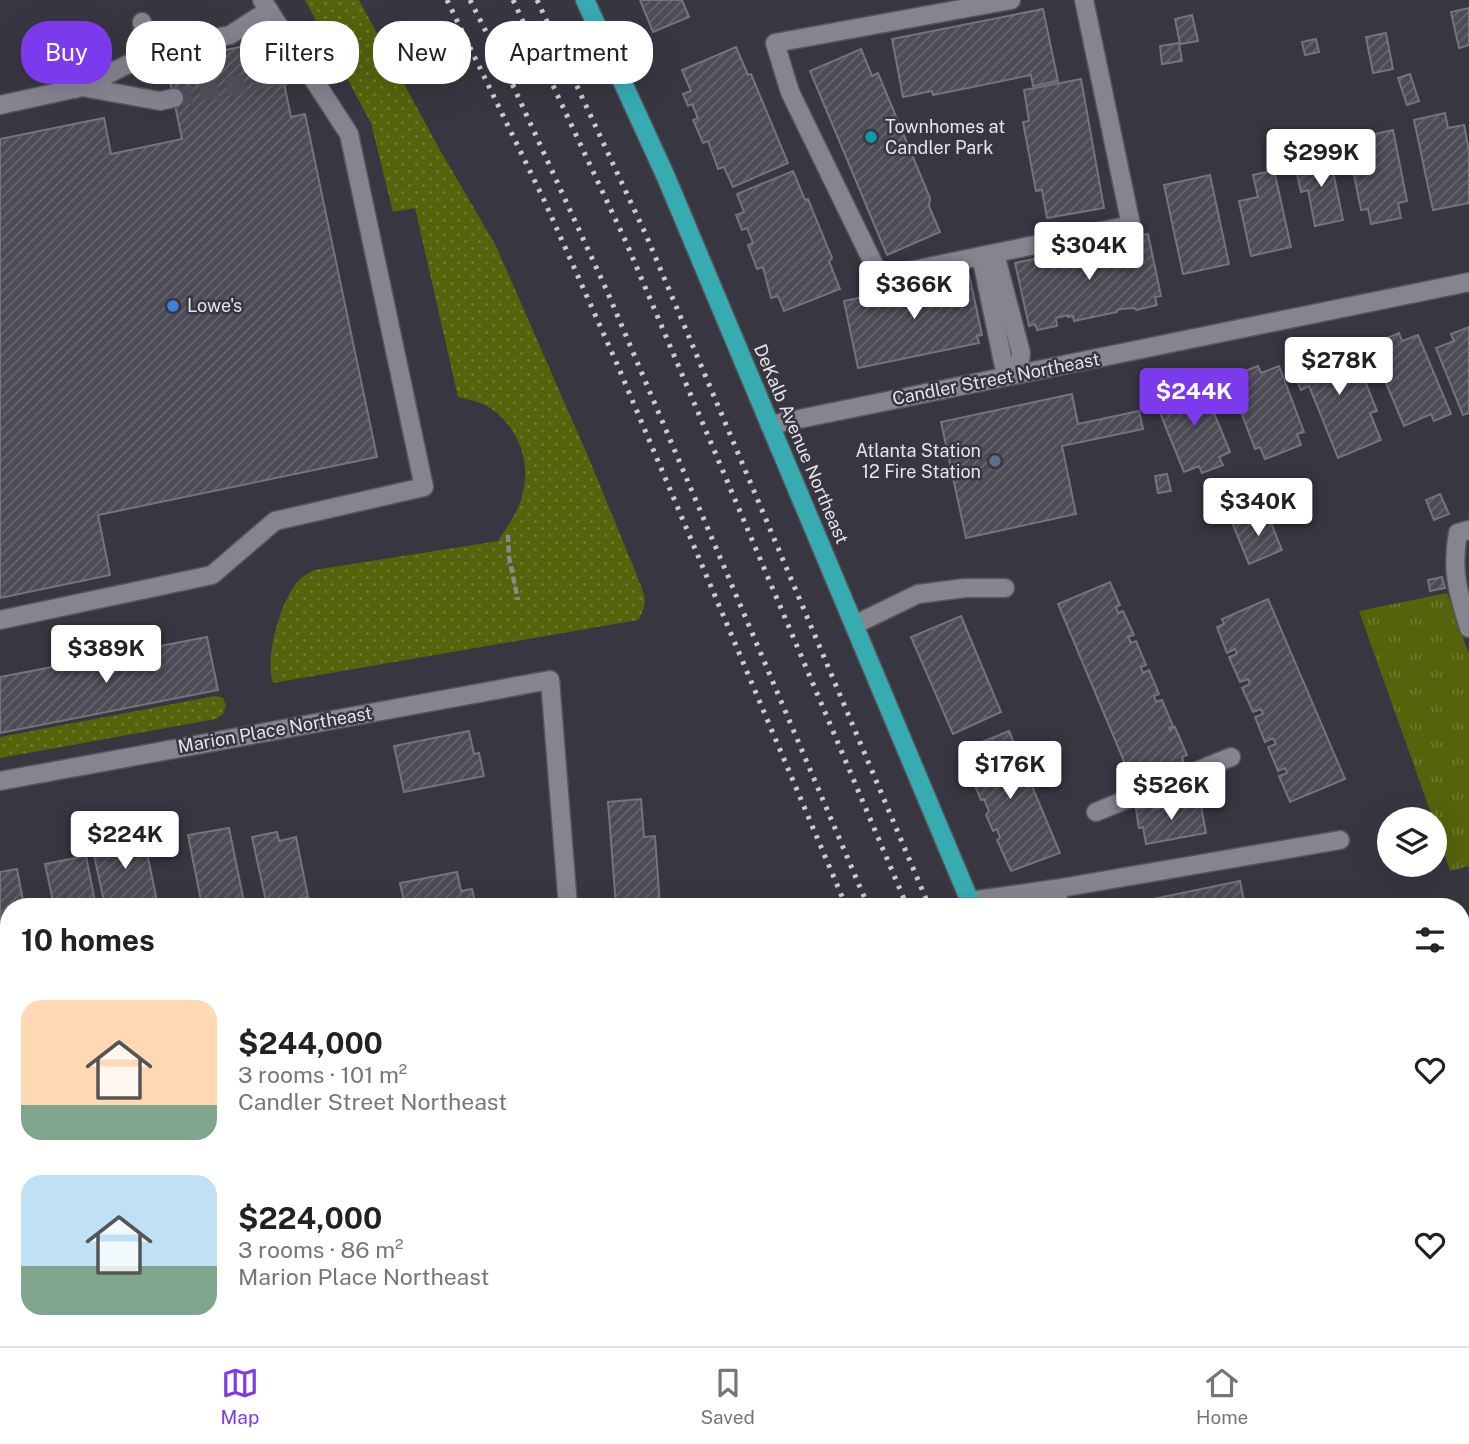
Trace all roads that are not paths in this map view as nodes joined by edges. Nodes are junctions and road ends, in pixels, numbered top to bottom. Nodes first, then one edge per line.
1 (585, 0) edge
2 (1011, 0) edge
3 (1084, 0) edge
4 (265, 5) edge
5 (276, 21) edge
6 (226, 36) edge
7 (126, 65) edge
8 (77, 84) edge
9 (317, 84) edge
10 (78, 88) junction
11 (174, 98) tunnel mouth
12 (0, 104) edge
13 (988, 255) junction
14 (1469, 282) edge
15 (1012, 375) junction
16 (770, 425) junction
17 (1469, 530) edge
18 (1005, 589) dead end
19 (0, 620) edge
20 (854, 625) junction
21 (1469, 628) edge
22 (1231, 757) dead end
23 (0, 781) edge
24 (1096, 812) dead end
25 (1340, 839) dead end
26 (567, 898) edge
27 (968, 898) edge
28 (1036, 898) edge

1 - 16 main road, DeKalb Avenue Northeast
2 - 13 street
3 - 13 street
4 - 5 street
4 - 6 street
7 - 10 street
8 - 10 street
9 - 19 street
10 - 11 street
10 - 12 street
13 - 15 street
14 - 15 street, Candler Street Northeast
15 - 16 street, Candler Street Northeast
16 - 20 main road, DeKalb Avenue Northeast
17 - 21 street
18 - 20 street
20 - 27 main road, DeKalb Avenue Northeast
22 - 24 street
23 - 26 street, Marion Place Northeast
25 - 28 street

